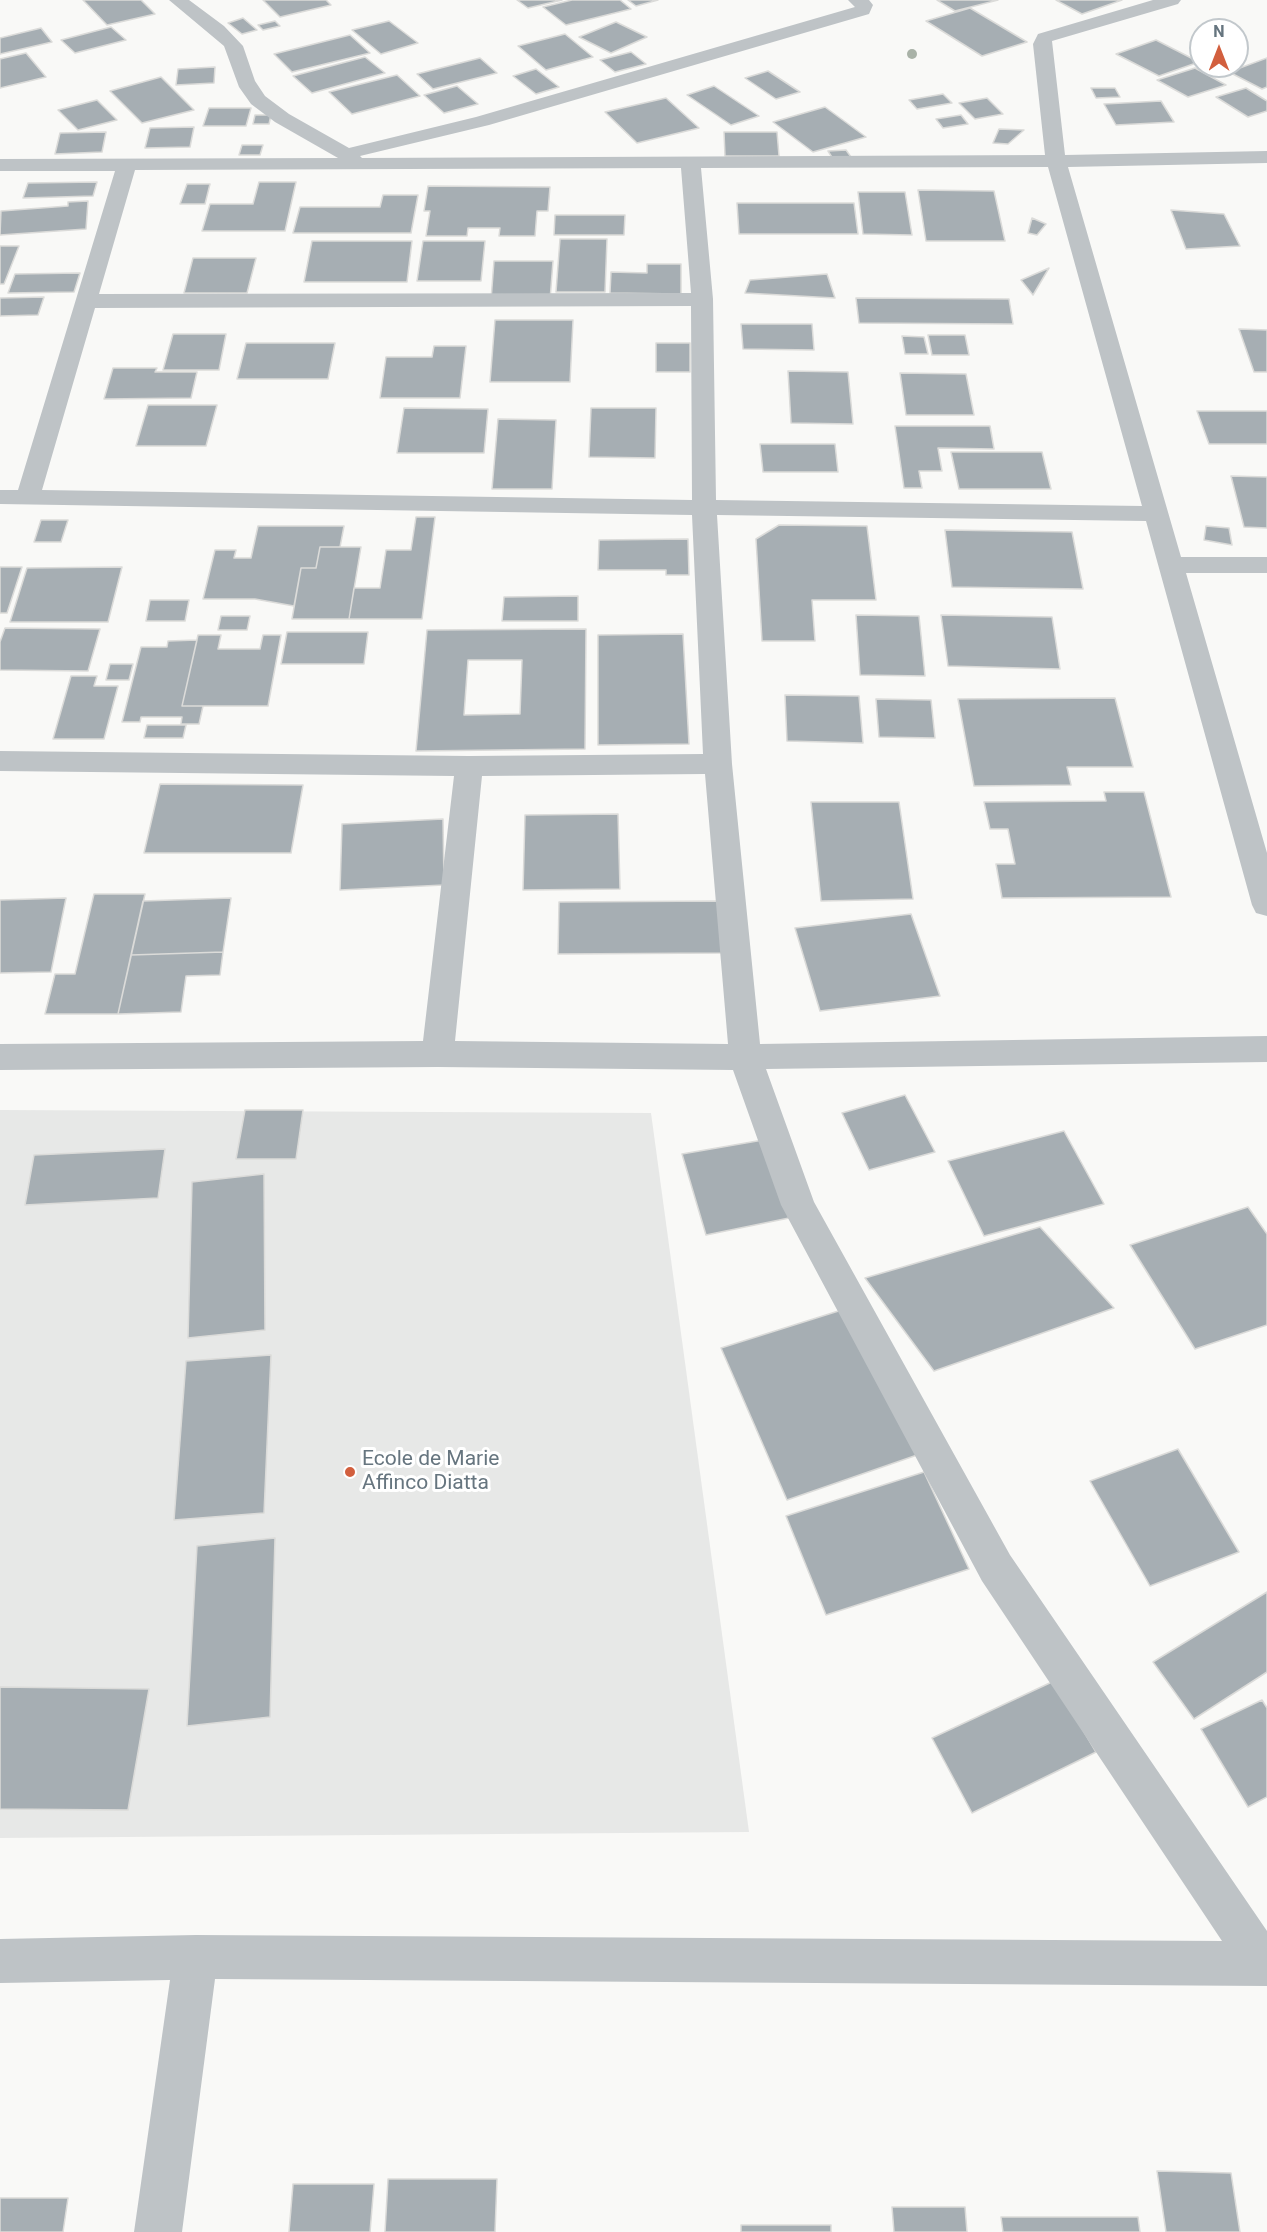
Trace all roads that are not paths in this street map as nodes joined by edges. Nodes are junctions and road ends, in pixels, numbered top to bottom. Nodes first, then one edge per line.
1 (178, 0) edge
2 (1166, 0) edge
3 (860, 5) edge
4 (1267, 157) edge
5 (352, 159) junction
6 (1056, 161) junction
7 (691, 163) junction
8 (128, 164) junction
9 (0, 165) edge
10 (702, 299) junction
11 (86, 301) junction
12 (0, 497) edge
13 (28, 497) junction
14 (704, 507) junction
15 (1157, 514) junction
16 (1267, 565) edge
17 (1172, 566) junction
18 (0, 761) edge
19 (718, 764) junction
20 (469, 766) junction
21 (1267, 905) edge
22 (1267, 1049) edge
23 (438, 1054) junction
24 (0, 1057) edge
25 (745, 1057) junction
26 (196, 1958) junction
27 (0, 1961) edge
28 (1265, 1964) edge
29 (158, 2232) edge

1 - 5 street
2 - 6 street
3 - 5 street
4 - 6 street
5 - 7 street
5 - 8 street
6 - 7 street
6 - 15 street
7 - 10 street
8 - 9 street
8 - 11 street
10 - 11 street
10 - 14 street
11 - 13 street
12 - 13 street
13 - 14 street
14 - 15 street
14 - 19 street
15 - 17 street
16 - 17 street
17 - 21 street
18 - 20 street
19 - 20 street
19 - 25 street
20 - 23 street
22 - 25 street
23 - 24 street
23 - 25 street
25 - 28 street
26 - 27 street
26 - 28 street
26 - 29 street

